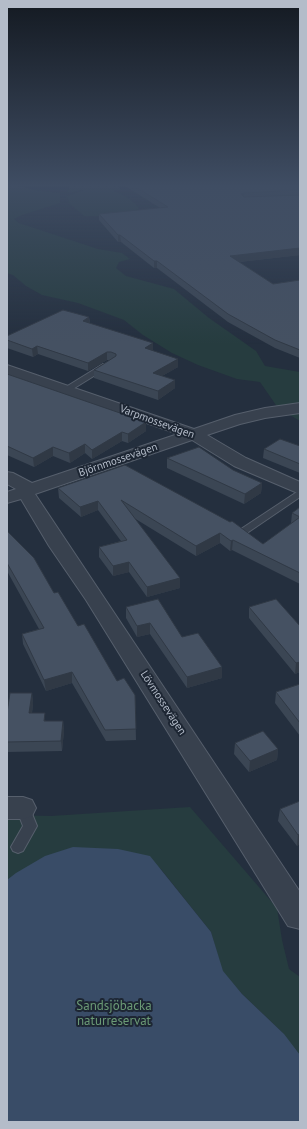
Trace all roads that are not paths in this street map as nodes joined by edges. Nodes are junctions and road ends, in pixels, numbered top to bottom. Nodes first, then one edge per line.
1 (111, 363) edge
2 (7, 370) edge
3 (65, 390) junction
4 (300, 408) edge
5 (193, 434) junction
6 (7, 477) edge
7 (300, 489) edge
8 (21, 493) edge
9 (300, 493) edge
10 (244, 531) edge
11 (15, 808) edge
12 (18, 847) dead end
13 (299, 917) edge

1 - 3 lane
2 - 3 street, Varpmossevägen
3 - 5 street, Varpmossevägen
4 - 5 street, Björnmossevägen
5 - 7 street, Varpmossevägen
5 - 8 street, Björnmossevägen
6 - 8 street, Lövmossevägen
8 - 13 street, Lövmossevägen
9 - 10 lane
11 - 12 lane

